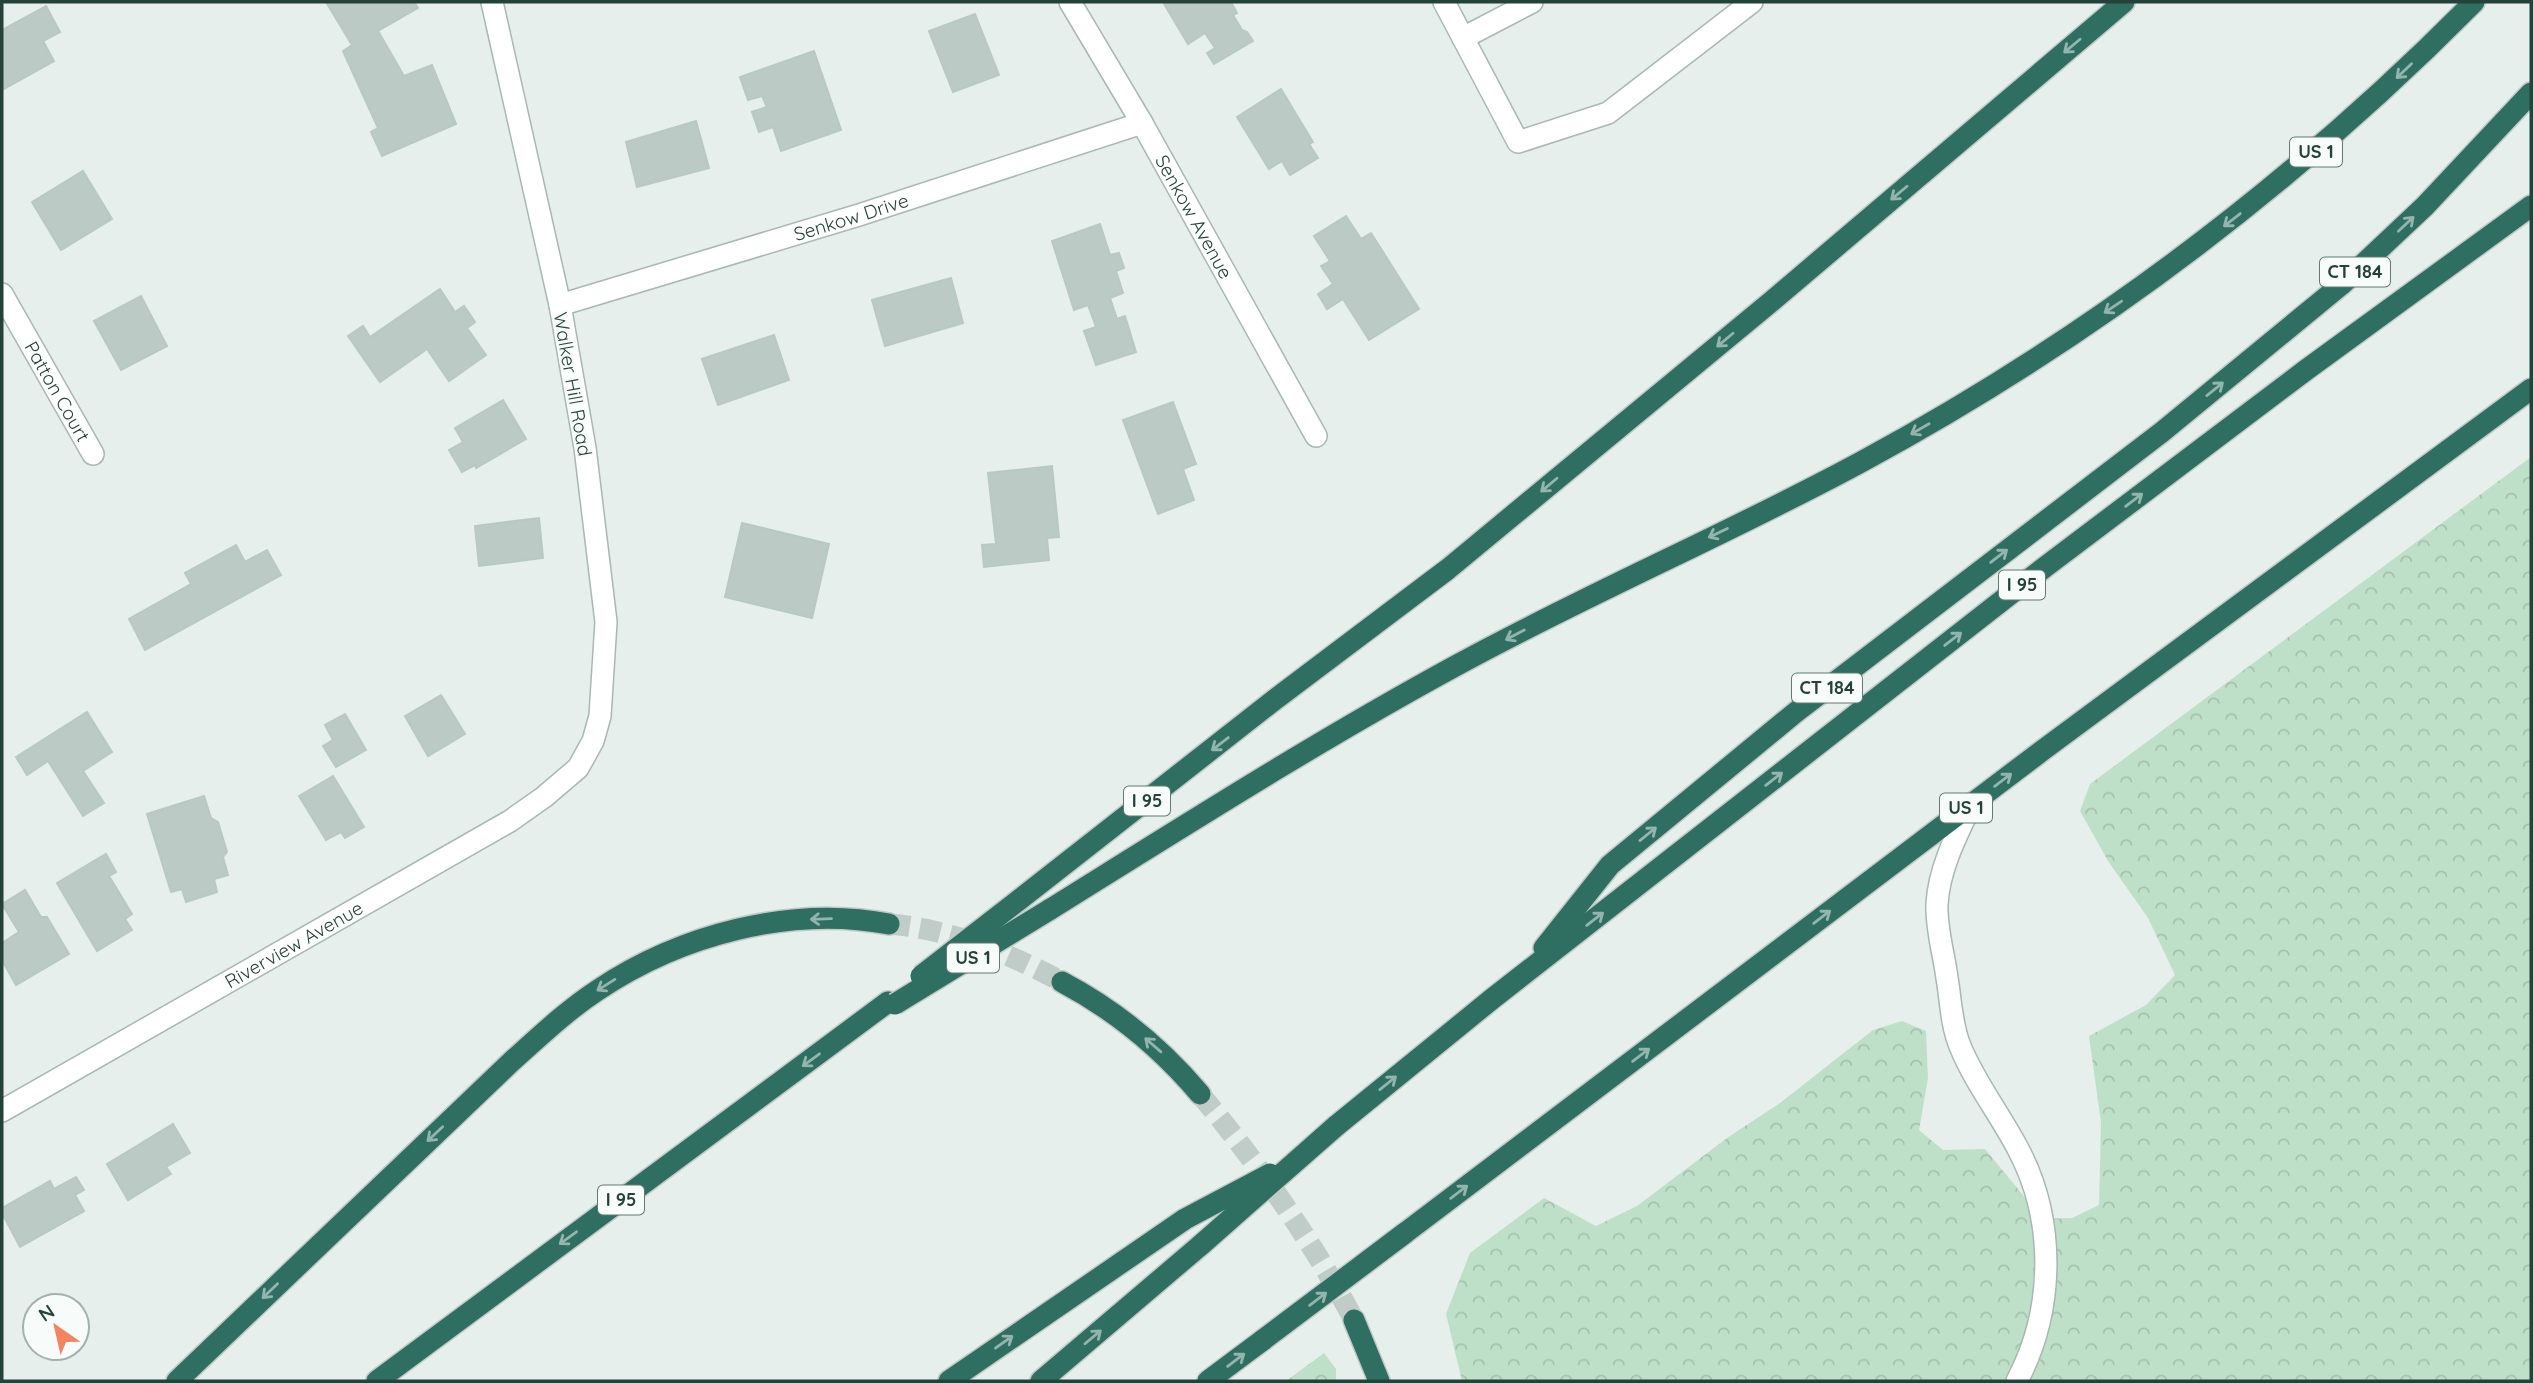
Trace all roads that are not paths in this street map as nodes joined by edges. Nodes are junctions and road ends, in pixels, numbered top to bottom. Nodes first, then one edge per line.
1 (492, 2) edge
2 (1070, 2) edge
3 (1444, 2) edge
4 (1532, 2) edge
5 (1752, 2) edge
6 (2124, 2) edge
7 (2472, 2) edge
8 (1463, 37) junction
9 (2531, 93) edge
10 (1142, 123) junction
11 (2531, 206) edge
12 (2, 293) edge
13 (560, 305) junction
14 (2531, 389) edge
15 (1316, 436) dead end
16 (93, 454) dead end
17 (578, 768) joint
18 (1971, 805) junction
19 (889, 924) tunnel mouth
20 (1522, 976) junction
21 (1062, 982) tunnel mouth
22 (892, 1003) junction
23 (866, 1020) joint
24 (1200, 1094) tunnel mouth
25 (2, 1111) edge
26 (1298, 1159) junction
27 (1354, 1320) tunnel mouth
28 (177, 1381) edge
29 (377, 1381) edge
30 (948, 1381) edge
31 (1041, 1381) edge
32 (1208, 1381) edge
33 (1379, 1381) edge
34 (2017, 1381) edge

1 - 13 street, Walker Hill Road
2 - 10 street, Senkow Avenue
3 - 8 street
4 - 8 street
5 - 8 street
6 -> 22 highway, I 95, bridge
7 -> 22 highway, US 1, bridge
20 -> 9 highway, CT 184
10 - 13 street, Senkow Drive
10 - 15 street, Senkow Avenue
20 -> 11 highway, I 95
12 - 16 street, Patton Court
13 - 17 street, Walker Hill Road
18 -> 14 highway, US 1
17 - 25 street, Riverview Avenue
32 -> 18 highway, US 1, bridge
18 - 34 street
19 -> 28 highway
26 -> 20 highway, I 95, bridge
24 -> 21 highway
22 - 23 highway, US 1
23 -> 29 highway, I 95
30 -> 26 highway, bridge
31 -> 26 highway, I 95, bridge
27 - 33 highway

